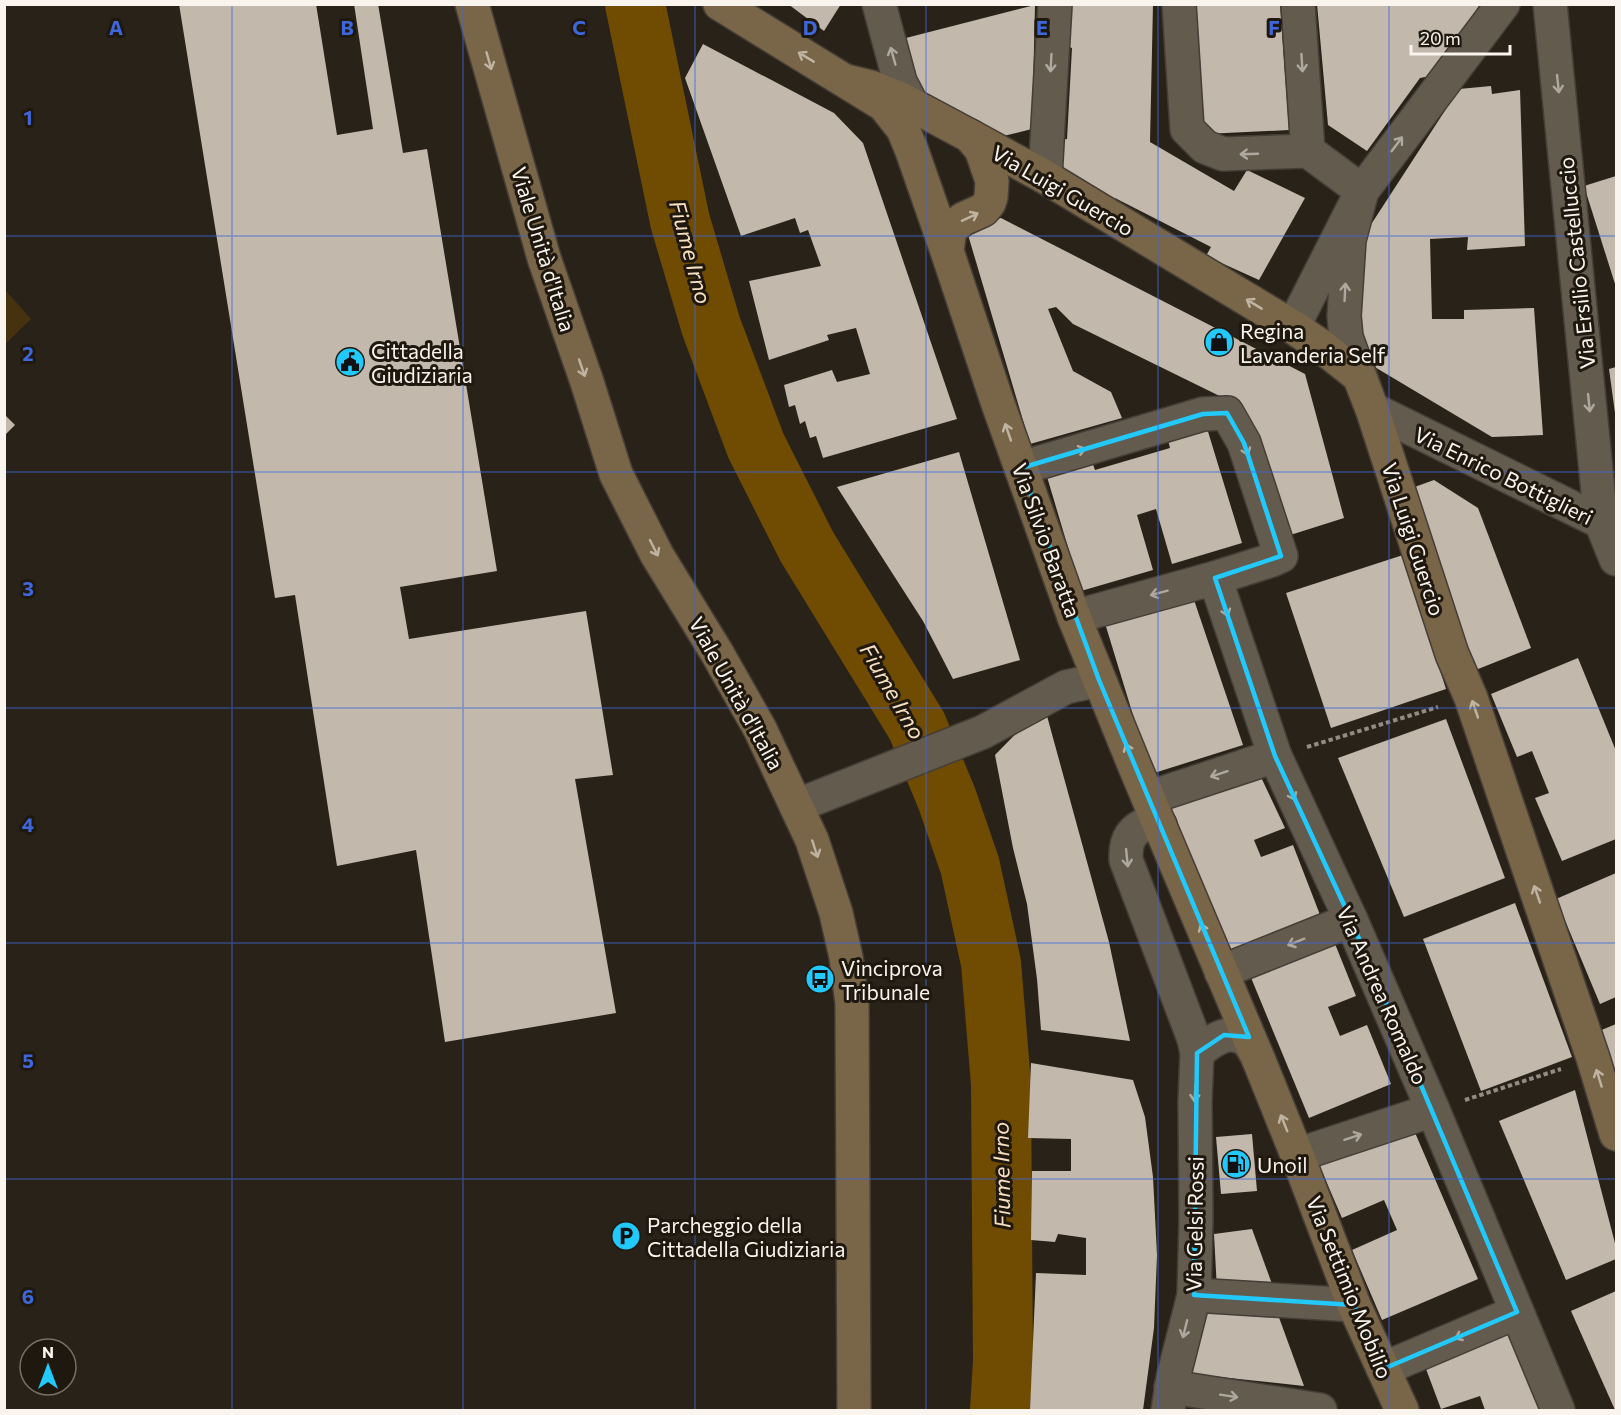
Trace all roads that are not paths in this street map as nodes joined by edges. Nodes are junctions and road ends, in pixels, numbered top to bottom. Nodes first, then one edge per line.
1 (472, 4) edge
2 (720, 4) edge
3 (879, 4) edge
4 (1055, 4) edge
5 (1179, 4) edge
6 (1298, 4) edge
7 (1503, 4) edge
8 (1550, 4) edge
9 (904, 111) junction
10 (970, 136) junction
11 (1308, 151) junction
12 (1045, 177) junction
13 (1362, 191) junction
14 (947, 251) junction
15 (1293, 327) junction
16 (1372, 409) junction
17 (1021, 468) junction
18 (1601, 522) junction
19 (1617, 560) edge
20 (1215, 578) junction
21 (1074, 617) junction
22 (1098, 680) junction
23 (1275, 756) junction
24 (796, 806) junction
25 (1154, 811) junction
26 (1351, 920) junction
27 (1221, 972) junction
28 (1204, 1047) junction
29 (1258, 1058) junction
30 (1433, 1110) junction
31 (1617, 1134) edge
32 (1297, 1155) junction
33 (1194, 1295) junction
34 (1354, 1305) junction
35 (1517, 1312) junction
36 (1383, 1369) junction
37 (1170, 1399) edge
38 (854, 1410) edge
39 (1320, 1410) edge
40 (1402, 1410) edge
41 (1558, 1410) edge

1 -> 24 main road, Viale Unità d'Italia
9 -> 2 main road
9 -> 3 street, Via Silvio Baratta
4 -> 12 street
11 -> 5 street
6 -> 11 street
13 -> 7 street
8 -> 18 street, Via Ersilio Castelluccio
9 - 10 main road
9 - 14 main road, Via Silvio Baratta
10 - 12 main road, Via Luigi Guercio
14 -> 10 main road
11 - 13 street
15 -> 12 main road, Via Luigi Guercio
13 - 15 street
16 -> 13 street
17 -> 14 main road, Via Silvio Baratta
15 - 16 main road, Via Luigi Guercio
16 - 18 street, Via Enrico Bottiglieri
31 -> 16 main road, Via Luigi Guercio
17 -> 20 street
17 - 21 main road, Via Silvio Baratta
18 - 19 street, Via Enrico Bottiglieri
20 -> 21 street
20 -> 23 street, Via Andrea Romaldo
21 - 22 main road, Via Silvio Baratta
22 - 24 street
25 -> 22 main road, Via Silvio Baratta
23 -> 25 street
23 -> 26 street, Via Andrea Romaldo
24 -> 38 main road, Viale Unità d'Italia
27 -> 25 main road, Via Silvio Baratta
25 -> 28 street
26 -> 27 street
26 - 30 street, Via Andrea Romaldo
27 - 29 main road, Via Silvio Baratta
28 - 29 street
28 -> 33 street, Via Gelsi Rossi
32 -> 29 main road, Via Settimio Mobilio
32 -> 30 street
30 - 35 street, Via Andrea Romaldo
32 - 34 main road, Via Settimio Mobilio
33 - 34 street
33 -> 37 street, Via Gelsi Rossi
34 - 36 main road, Via Settimio Mobilio
35 -> 36 street
35 - 41 street, Via Andrea Romaldo
36 - 40 main road, Via Settimio Mobilio
37 -> 39 street

